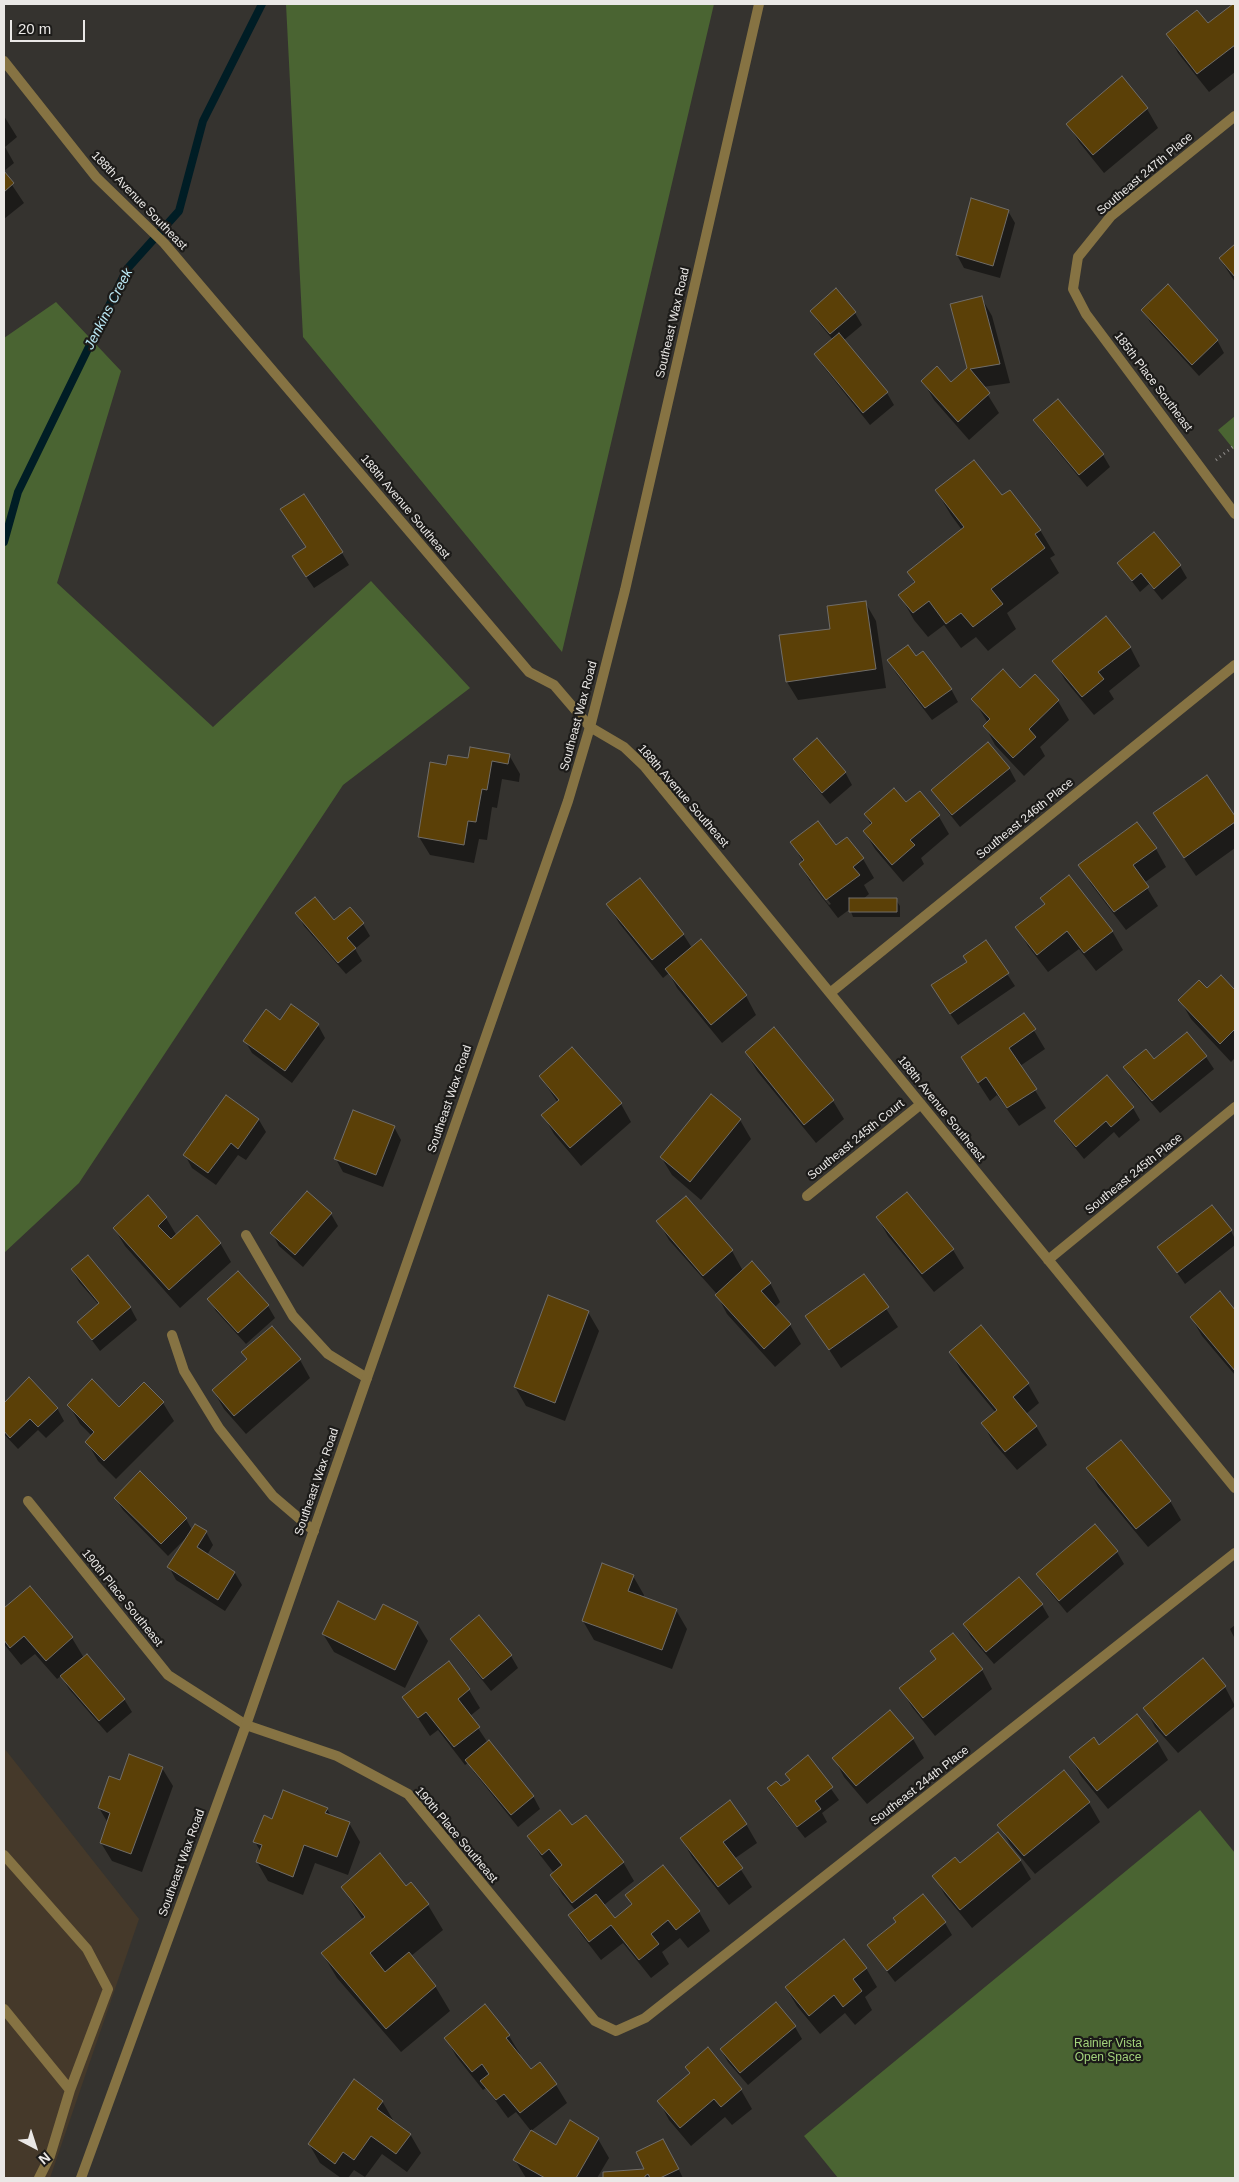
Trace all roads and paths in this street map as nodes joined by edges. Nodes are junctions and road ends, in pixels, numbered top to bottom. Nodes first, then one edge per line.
1 (759, 4) edge
2 (4, 61) edge
3 (1235, 116) edge
4 (1078, 257) joint
5 (1235, 445) edge
6 (1202, 470) junction
7 (1235, 514) edge
8 (1235, 665) edge
9 (590, 727) junction
10 (830, 993) junction
11 (921, 1104) junction
12 (1235, 1107) edge
13 (807, 1196) dead end
14 (246, 1235) dead end
15 (1048, 1260) junction
16 (172, 1335) dead end
17 (367, 1378) junction
18 (1235, 1488) edge
19 (28, 1501) dead end
20 (314, 1530) junction
21 (1235, 1554) edge
22 (246, 1724) junction
23 (4, 1855) edge
24 (4, 2009) edge
25 (616, 2031) joint
26 (70, 2090) junction
27 (39, 2178) edge
28 (81, 2178) edge

1 - 9 street, Southeast Wax Road
2 - 9 street, 188th Avenue Southeast
3 - 4 street, Southeast 247th Place
4 - 6 street, 185th Place Southeast
5 - 6 path
6 - 7 street, 185th Place Southeast
8 - 10 street, Southeast 246th Place
9 - 10 street, 188th Avenue Southeast
9 - 17 street, Southeast Wax Road
10 - 11 street, 188th Avenue Southeast
11 - 13 street, Southeast 245th Court
11 - 15 street, 188th Avenue Southeast
12 - 15 street, Southeast 245th Place
14 - 17 street
15 - 18 street, 188th Avenue Southeast
16 - 20 street
17 - 20 street, Southeast Wax Road
19 - 22 street, 190th Place Southeast
20 - 22 street, Southeast Wax Road
21 - 25 street, Southeast 244th Place
22 - 25 street, 190th Place Southeast
22 - 28 street, Southeast Wax Road
23 - 26 street
24 - 26 street
26 - 27 street

